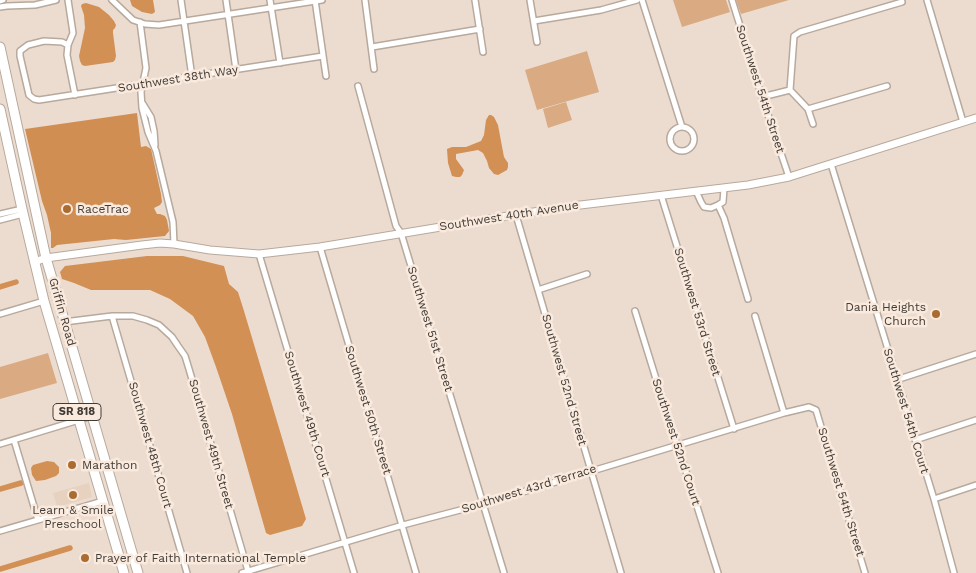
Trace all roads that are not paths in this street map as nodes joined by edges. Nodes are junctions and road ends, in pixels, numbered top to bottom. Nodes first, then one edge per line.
1 (56, 0) edge
2 (68, 0) edge
3 (112, 0) edge
4 (182, 0) edge
5 (226, 0) edge
6 (270, 0) edge
7 (322, 0) edge
8 (365, 0) edge
9 (475, 0) edge
10 (530, 0) edge
11 (637, 0) edge
12 (642, 0) edge
13 (732, 0) edge
14 (927, 0) edge
15 (315, 1) edge
16 (902, 2) dead end
17 (0, 7) edge
18 (272, 8) junction
19 (229, 14) junction
20 (534, 21) junction
21 (140, 22) junction
22 (185, 22) junction
23 (480, 29) junction
24 (537, 42) dead end
25 (68, 45) junction
26 (0, 47) edge
27 (372, 47) junction
28 (483, 52) dead end
29 (323, 56) junction
30 (280, 63) junction
31 (374, 69) dead end
32 (236, 70) junction
33 (326, 76) dead end
34 (192, 77) junction
35 (142, 85) junction
36 (358, 86) dead end
37 (887, 86) dead end
38 (790, 90) junction
39 (75, 95) junction
40 (762, 97) junction
41 (0, 109) edge
42 (808, 109) junction
43 (976, 118) edge
44 (963, 122) junction
45 (813, 124) dead end
46 (682, 127) junction
47 (831, 164) junction
48 (789, 177) junction
49 (724, 188) junction
50 (696, 191) junction
51 (661, 195) junction
52 (718, 206) junction
53 (22, 211) junction
54 (0, 214) edge
55 (516, 215) junction
56 (0, 220) edge
57 (401, 233) junction
58 (174, 244) junction
59 (320, 247) junction
60 (259, 254) junction
61 (46, 258) junction
62 (34, 262) junction
63 (587, 274) dead end
64 (538, 290) junction
65 (748, 299) dead end
66 (44, 301) junction
67 (635, 311) dead end
68 (0, 314) edge
69 (112, 316) junction
70 (755, 316) dead end
71 (64, 322) junction
72 (976, 354) edge
73 (896, 380) junction
74 (816, 410) joint
75 (784, 413) junction
76 (92, 416) junction
77 (79, 420) junction
78 (976, 420) edge
79 (734, 429) junction
80 (14, 440) junction
81 (915, 440) junction
82 (0, 444) edge
83 (678, 446) junction
84 (590, 471) junction
85 (976, 485) edge
86 (934, 499) junction
87 (103, 501) junction
88 (483, 504) junction
89 (38, 520) junction
90 (403, 525) junction
91 (0, 531) edge
92 (345, 542) junction
93 (245, 572) edge
94 (123, 573) edge
95 (138, 573) edge
96 (187, 573) edge
97 (354, 573) edge
98 (416, 573) edge
99 (504, 573) edge
100 (621, 573) edge
101 (718, 573) edge
102 (865, 573) edge
103 (954, 573) edge

1 - 17 street
2 - 25 street
3 - 21 street
4 - 22 street
5 - 19 street
6 - 18 street
7 - 15 street
8 - 27 street
9 - 23 street
10 - 20 street
11 - 20 street
12 - 46 street
13 - 40 street, Southwest 54th Street
14 - 44 street
15 - 18 street
15 - 29 street
16 - 38 street
18 - 19 street
18 - 30 street
19 - 22 street
19 - 32 street
20 - 24 street
21 - 22 street
21 - 35 street
22 - 34 street
23 - 27 street
23 - 28 street
25 - 39 street
25 - 39 street, Southwest 38th Way
26 - 61 main road, Griffin Road / SR 818
27 - 31 street
29 - 30 street, Southwest 38th Way
29 - 33 street
30 - 32 street, Southwest 38th Way
32 - 34 street, Southwest 38th Way
34 - 35 street, Southwest 38th Way
35 - 39 street, Southwest 38th Way
35 - 58 street
36 - 57 street, Southwest 51st Street
37 - 42 street
38 - 40 street
38 - 42 street
40 - 48 street, Southwest 54th Street
41 - 53 main road, Griffin Road / SR 818
42 - 45 street
43 - 44 street, Southwest 40th Avenue
44 - 47 street, Southwest 40th Avenue
46 - 46 street
47 - 48 street, Southwest 40th Avenue
47 - 73 street, Southwest 54th Court
48 - 49 street, Southwest 40th Avenue
49 - 50 street, Southwest 40th Avenue
49 - 52 street
50 - 51 street, Southwest 40th Avenue
50 - 52 street
51 - 55 street, Southwest 40th Avenue
51 - 79 street, Southwest 53rd Street
52 - 65 street
53 - 54 street
53 - 56 street
53 - 62 main road, Griffin Road / SR 818
55 - 57 street, Southwest 40th Avenue
55 - 64 street, Southwest 52nd Street
57 - 59 street, Southwest 40th Avenue
57 - 88 street, Southwest 51st Street
58 - 60 street, Southwest 40th Avenue
58 - 61 street, Southwest 40th Avenue
59 - 60 street, Southwest 40th Avenue
59 - 90 street, Southwest 50th Street
60 - 92 street, Southwest 49th Court
61 - 62 street, Southwest 40th Avenue
61 - 71 main road, Griffin Road / SR 818
62 - 66 main road, Griffin Road / SR 818
63 - 64 street
64 - 84 street, Southwest 52nd Street
66 - 68 street
66 - 77 main road, Griffin Road / SR 818
67 - 83 street, Southwest 52nd Court
69 - 71 street
69 - 93 street, Southwest 49th Street
69 - 96 street, Southwest 48th Court
70 - 75 street
71 - 76 main road, Griffin Road / SR 818
72 - 73 street
73 - 81 street, Southwest 54th Court
74 - 75 street, Southwest 43rd Terrace
74 - 102 street, Southwest 54th Street
75 - 79 street, Southwest 43rd Terrace
76 - 77 street
76 - 95 main road, Griffin Road / SR 818
77 - 80 street
77 - 87 main road, Griffin Road / SR 818
78 - 81 street
79 - 83 street, Southwest 43rd Terrace
80 - 82 street
80 - 89 street
81 - 86 street, Southwest 54th Court
83 - 84 street, Southwest 43rd Terrace
83 - 101 street, Southwest 52nd Court
84 - 88 street, Southwest 43rd Terrace
84 - 100 street, Southwest 52nd Street
85 - 86 street
86 - 103 street, Southwest 54th Court
87 - 89 street
87 - 94 main road, Griffin Road / SR 818
88 - 90 street, Southwest 43rd Terrace
88 - 99 street, Southwest 51st Street
89 - 91 street
90 - 92 street, Southwest 43rd Terrace
90 - 98 street, Southwest 50th Street
92 - 93 street, Southwest 43rd Terrace
92 - 97 street, Southwest 49th Court

